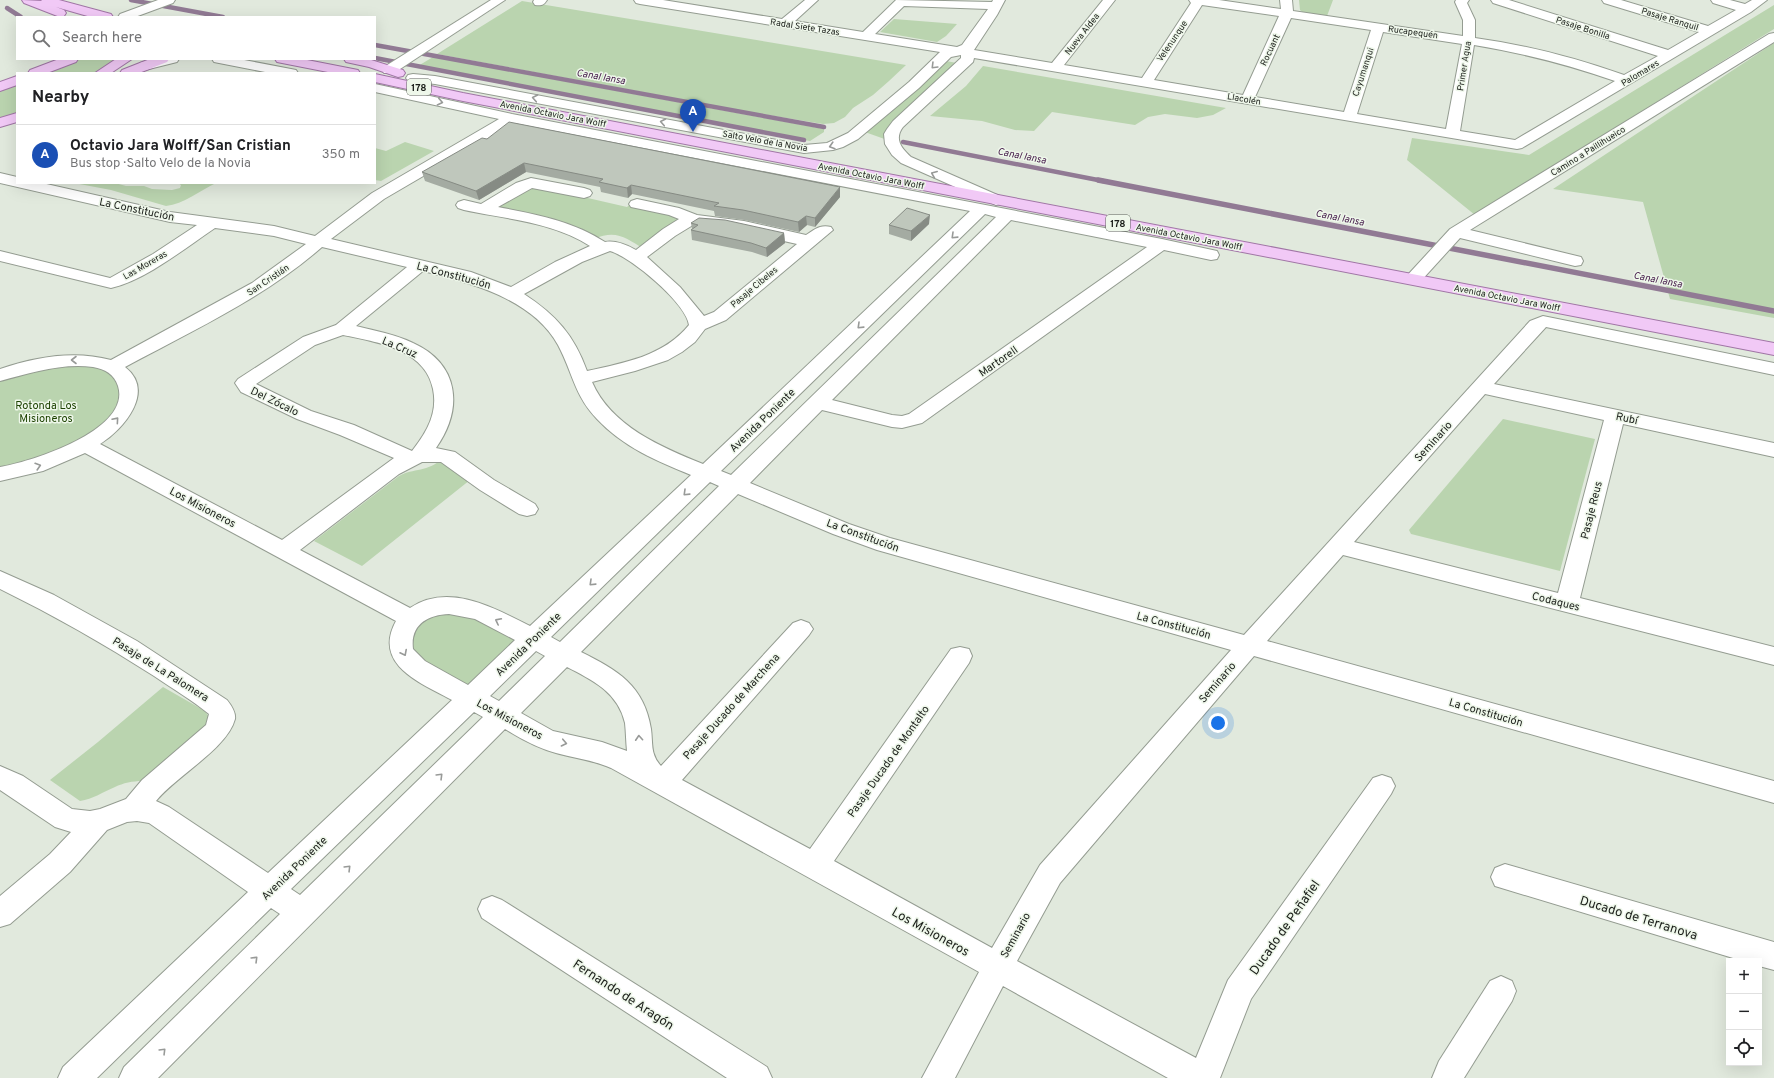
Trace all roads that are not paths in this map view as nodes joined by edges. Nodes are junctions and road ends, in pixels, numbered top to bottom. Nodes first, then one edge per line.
1 (28, 0) edge
2 (47, 0) edge
3 (169, 0) edge
4 (499, 0) edge
5 (640, 0) edge
6 (718, 0) edge
7 (812, 0) edge
8 (1109, 0) edge
9 (1197, 0) edge
10 (1447, 0) edge
11 (1496, 0) edge
12 (1608, 0) edge
13 (1717, 0) edge
14 (1761, 0) edge
15 (1462, 1) edge
16 (997, 3) edge
17 (1286, 6) edge
18 (1747, 8) junction
19 (705, 10) junction
20 (70, 16) edge
21 (103, 16) edge
22 (127, 16) edge
23 (785, 23) junction
24 (1378, 27) junction
25 (1710, 31) junction
26 (866, 36) junction
27 (1774, 36) edge
28 (1469, 40) junction
29 (965, 51) junction
30 (1670, 55) junction
31 (68, 60) edge
32 (123, 60) edge
33 (160, 60) edge
34 (169, 60) edge
35 (224, 60) edge
36 (287, 60) edge
37 (354, 60) edge
38 (1055, 68) junction
39 (388, 70) junction
40 (137, 71) edge
41 (38, 72) edge
42 (104, 72) edge
43 (286, 72) edge
44 (348, 72) edge
45 (376, 78) edge
46 (413, 78) junction
47 (16, 80) edge
48 (1627, 81) junction
49 (1145, 82) junction
50 (0, 87) edge
51 (376, 88) edge
52 (463, 97) junction
53 (1247, 100) junction
54 (16, 116) edge
55 (1349, 117) junction
56 (512, 118) junction
57 (0, 123) edge
58 (1452, 134) junction
59 (1517, 145) joint
60 (0, 178) edge
61 (514, 178) edge
62 (16, 182) edge
63 (376, 182) edge
64 (531, 183) junction
65 (26, 184) edge
66 (394, 186) junction
67 (584, 193) dead end
68 (637, 204) dead end
69 (464, 205) dead end
70 (995, 208) junction
71 (484, 209) junction
72 (695, 220) junction
73 (213, 222) junction
74 (825, 230) dead end
75 (1452, 237) junction
76 (319, 241) junction
77 (806, 243) junction
78 (1162, 244) junction
79 (602, 246) junction
80 (1211, 255) dead end
81 (0, 256) edge
82 (636, 258) junction
83 (1575, 261) dead end
84 (420, 265) junction
85 (1413, 279) junction
86 (511, 294) junction
87 (1543, 321) joint
88 (698, 325) junction
89 (342, 329) junction
90 (1774, 349) edge
91 (112, 367) junction
92 (1774, 369) edge
93 (0, 375) edge
94 (581, 378) junction
95 (1480, 387) junction
96 (818, 403) junction
97 (1615, 416) junction
98 (86, 445) junction
99 (1774, 450) edge
100 (416, 456) junction
101 (707, 473) junction
102 (0, 474) edge
103 (735, 485) junction
104 (527, 509) dead end
105 (1338, 546) junction
106 (284, 550) junction
107 (0, 579) edge
108 (1567, 604) junction
109 (411, 619) junction
110 (801, 629) dead end
111 (533, 639) junction
112 (1249, 645) junction
113 (563, 654) junction
114 (960, 656) dead end
115 (1774, 656) edge
116 (471, 698) junction
117 (502, 715) junction
118 (0, 777) edge
119 (662, 784) junction
120 (1382, 786) dead end
121 (1774, 792) edge
122 (134, 809) junction
123 (97, 823) junction
124 (815, 865) junction
125 (1505, 877) dead end
126 (271, 890) junction
127 (492, 909) dead end
128 (302, 913) junction
129 (0, 914) edge
130 (1774, 956) edge
131 (997, 968) junction
132 (1501, 991) dead end
133 (74, 1078) edge
134 (135, 1078) edge
135 (756, 1078) edge
136 (938, 1078) edge
137 (1200, 1078) edge
138 (1204, 1078) edge
139 (1448, 1078) edge

1 - 20 main road
2 - 21 main road
3 - 22 street
4 - 39 street
5 - 19 street, Radal Siete Tazas
6 - 19 street
7 - 23 street
8 - 38 street, Nueva Aldea
9 - 17 street, Rucapequén
9 - 49 street, Velenunque
10 - 15 street
11 - 30 street, Pasaje Bonilla
12 - 25 street, Pasaje Ranquil
13 - 18 street
14 - 18 street, Palomares
15 - 28 street, Primer Agua
16 - 26 street
16 - 29 street, Salto Velo de la Novia
17 - 24 street, Rucapequén
17 - 53 street, Rocuant
18 - 25 street, Palomares
19 - 23 street, Radal Siete Tazas
23 - 26 street, Radal Siete Tazas
24 - 28 street, Rucapequén
24 - 55 street, Cayumanqui
25 - 30 street, Palomares
26 - 29 street, Radal Siete Tazas
27 - 75 street, Camino a Paillihueico
28 - 48 street, Rucapequén
28 - 58 street, Primer Agua
29 - 38 street, Llacolén
29 -> 46 street, Salto Velo de la Novia
70 -> 29 street, Salto Velo de la Novia
30 - 48 street, Palomares
31 - 41 main road
32 - 42 main road
33 - 40 main road
34 - 40 street
35 - 43 street
36 - 44 main road
37 - 39 main road, Avenida Octavio Jara Wolff / 178
38 - 49 street, Llacolén
39 - 46 main road, Avenida Octavio Jara Wolff / 178
45 - 52 main road, Avenida Octavio Jara Wolff / 178
46 - 52 main road, Avenida Octavio Jara Wolff / 178
47 - 50 main road
48 - 59 street, Palomares
49 - 53 street, Llacolén
51 -> 56 street, Avenida Octavio Jara Wolff
52 - 70 main road, Avenida Octavio Jara Wolff / 178
53 - 55 street, Llacolén
54 - 57 main road
55 - 58 street, Llacolén
56 - 66 street, San Cristián
56 - 70 street, Avenida Octavio Jara Wolff
58 - 59 street, Llacolén
60 - 62 street
61 - 64 street
63 - 66 street
64 - 67 street
64 - 71 street
65 - 73 street, La Constitución
66 - 76 street, San Cristián
68 - 72 street
69 - 71 street
70 - 78 street, Avenida Octavio Jara Wolff
70 - 85 main road, Avenida Octavio Jara Wolff / 178
70 - 96 street
70 -> 101 street, Avenida Poniente
71 - 79 street
72 - 77 street
72 - 82 street
73 - 76 street, La Constitución
73 - 81 street, Las Moreras
74 - 77 street, Pasaje Cibeles
75 - 83 street
75 - 85 street, Camino a Paillihueico
76 - 84 street, La Constitución
76 - 91 street, San Cristián
77 - 88 street, Pasaje Cibeles
78 - 80 street, Avenida Octavio Jara Wolff
78 - 96 street, Martorell
79 - 82 street
79 - 86 street
82 - 88 street
84 - 86 street, La Constitución
84 - 89 street
85 - 90 main road, Avenida Octavio Jara Wolff / 178
86 - 94 street, La Constitución
87 - 92 street, Avenida Octavio Jara Wolff
87 - 95 street, Seminario
88 - 94 street, Pasaje Cibeles
89 - 100 street, La Cruz
89 - 100 street, Del Zócalo
91 -> 93 street
98 -> 91 street
94 - 101 street, La Constitución
95 - 97 street, Rubí
95 - 105 street, Seminario
96 - 103 street
97 - 99 street, Rubí
97 - 108 street, Pasaje Reus
102 -> 98 street
98 - 106 street, Los Misioneros
100 - 104 street, Del Zócalo
100 - 106 street, La Cruz
101 - 103 street, La Constitución
101 -> 111 street, Avenida Poniente
103 - 112 street, La Constitución
103 - 113 street
105 - 108 street, Codaques
105 - 112 street, Seminario
106 - 109 street, Los Misioneros
107 - 122 street, Pasaje de La Palomera
108 - 115 street, Codaques
111 -> 109 street, Los Misioneros
109 -> 116 street, Los Misioneros
110 - 119 street, Pasaje Ducado de Marchena
111 - 113 street, Los Misioneros
111 - 116 street, Avenida Poniente
112 - 121 street, La Constitución
112 - 131 street, Seminario
113 - 117 street
119 -> 113 street, Los Misioneros
114 - 124 street, Pasaje Ducado de Montalto
116 - 117 street, Los Misioneros
116 - 126 street, Avenida Poniente
117 -> 119 street, Los Misioneros
128 -> 117 street
118 - 123 street
119 - 124 street, Los Misioneros
120 - 138 street, Ducado de Peñafiel
122 - 123 street
122 - 126 street
123 - 129 street
124 - 131 street, Los Misioneros
125 - 130 street, Ducado de Terranova
126 - 128 street
126 - 133 street, Avenida Poniente
127 - 135 street, Fernando de Aragón
134 -> 128 street
131 - 136 street, Seminario
131 - 137 street, Los Misioneros
132 - 139 street

